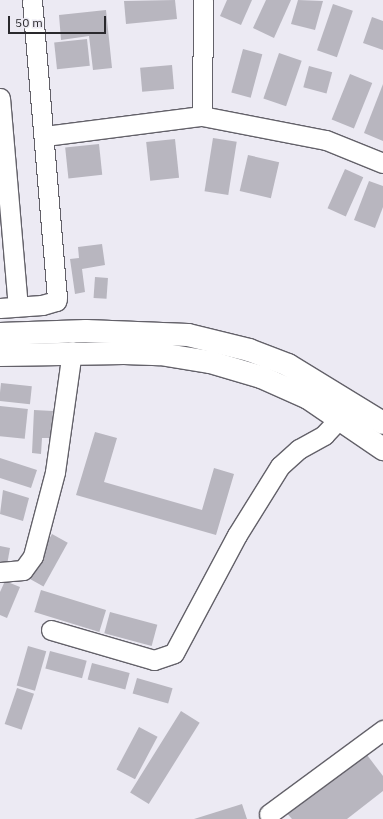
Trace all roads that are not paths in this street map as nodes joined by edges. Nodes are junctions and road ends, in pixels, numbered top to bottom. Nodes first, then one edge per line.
1 (32, 0) edge
2 (203, 0) edge
3 (0, 98) edge
4 (202, 116) junction
5 (45, 136) junction
6 (383, 163) edge
7 (9, 307) edge
8 (0, 334) edge
9 (72, 351) junction
10 (0, 355) edge
11 (340, 418) junction
12 (379, 419) edge
13 (383, 449) edge
14 (0, 572) edge
15 (51, 630) dead end
16 (383, 730) edge
17 (269, 814) dead end

1 - 5 street
2 - 4 street
3 - 7 street
4 - 5 street
4 - 6 street
5 - 7 street
8 - 12 main road
9 - 10 main road
9 - 11 main road
9 - 14 street
11 - 13 main road
11 - 15 street
16 - 17 street

